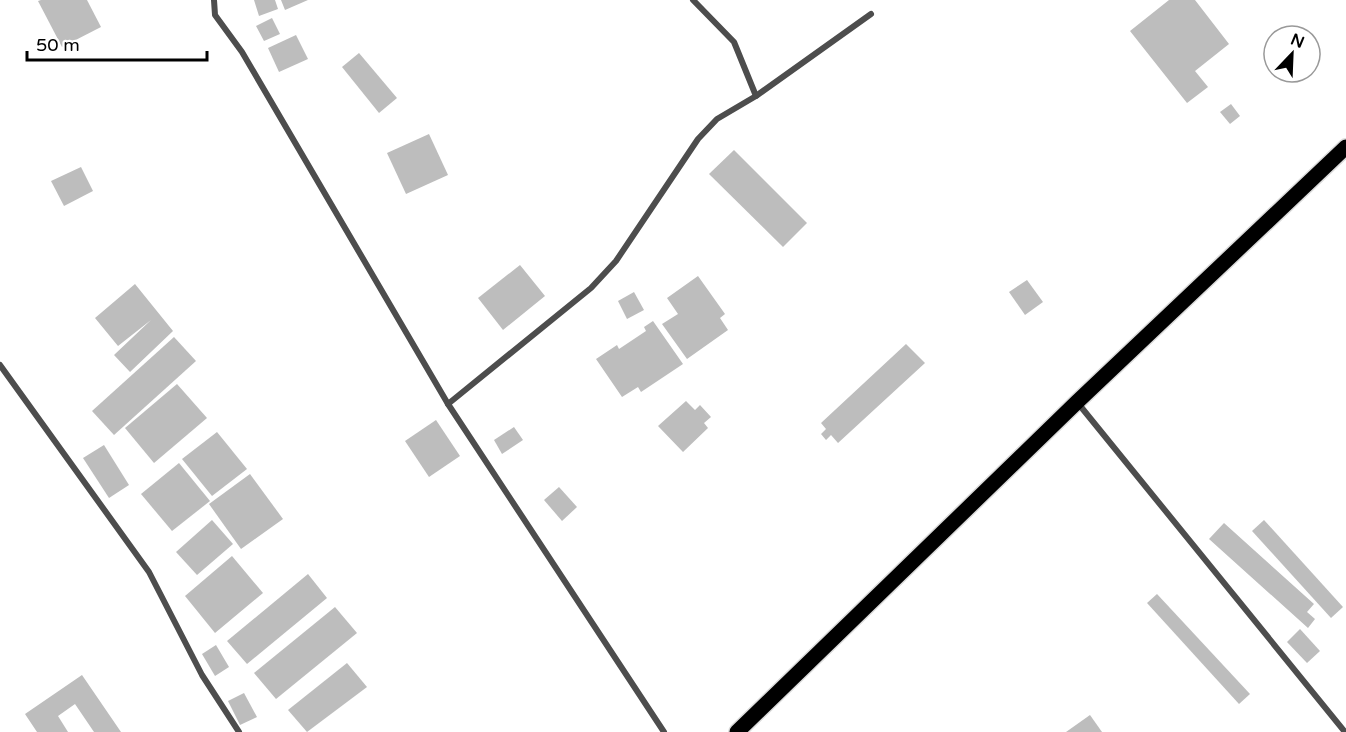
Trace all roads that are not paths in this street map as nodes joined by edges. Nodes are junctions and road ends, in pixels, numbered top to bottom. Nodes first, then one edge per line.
1 (214, 0) edge
2 (693, 0) edge
3 (871, 14) dead end
4 (756, 96) junction
5 (1346, 147) edge
6 (0, 365) edge
7 (1077, 402) junction
8 (448, 404) junction
9 (239, 732) edge
10 (664, 732) edge
11 (737, 732) edge
12 (1345, 732) edge

1 - 8 street
2 - 4 street
3 - 4 street
4 - 8 street
5 - 7 main road
6 - 9 street
7 - 11 main road
7 - 12 street
8 - 10 street

